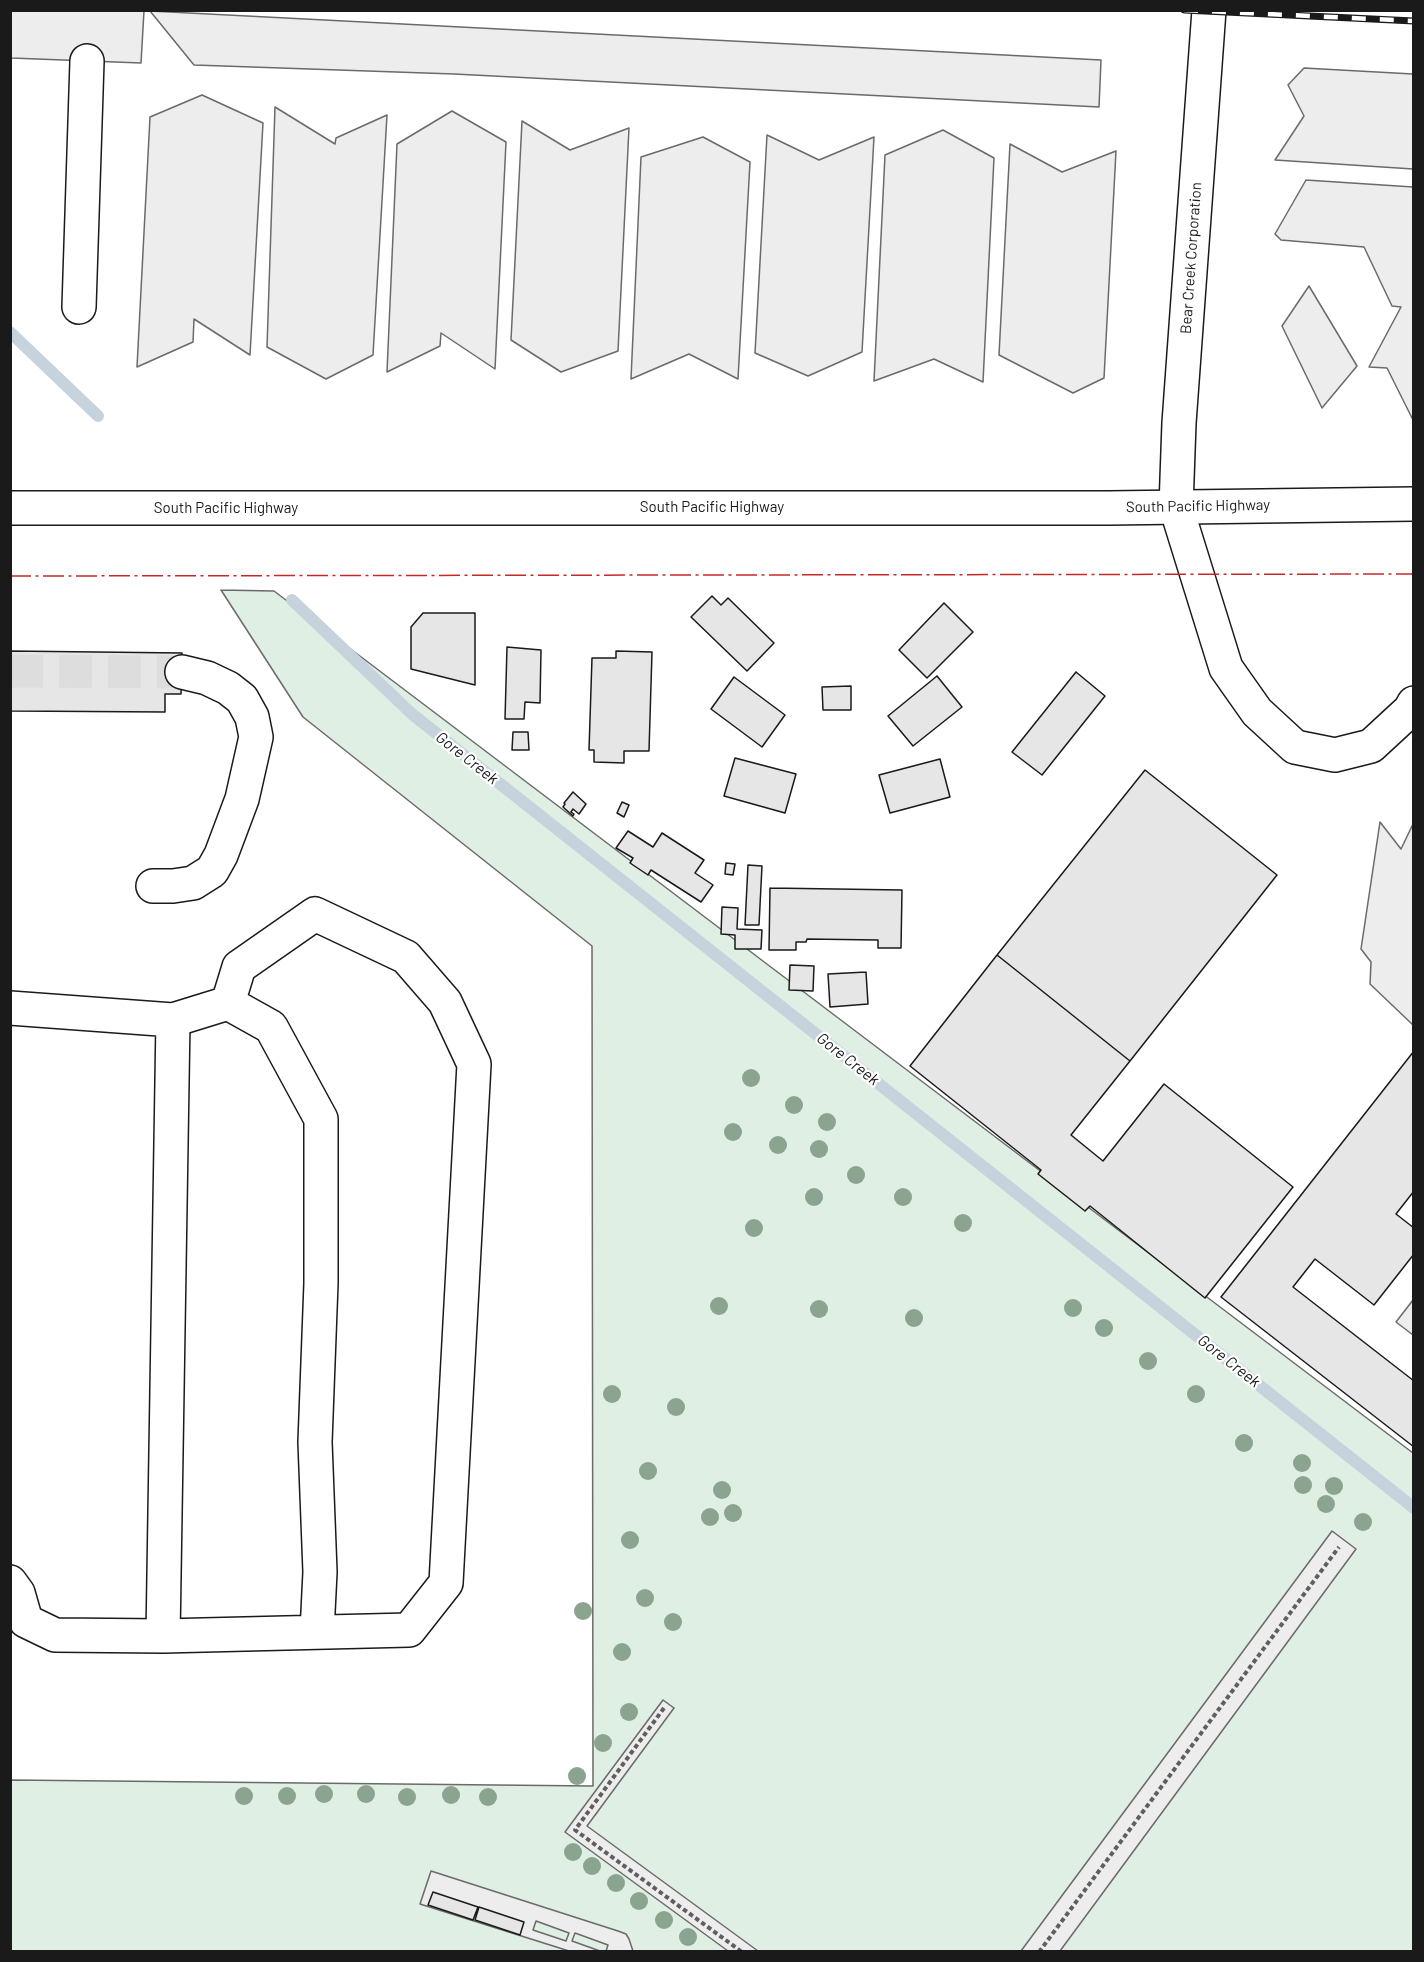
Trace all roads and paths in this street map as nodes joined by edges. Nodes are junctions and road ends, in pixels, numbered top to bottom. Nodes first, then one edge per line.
1 (1209, 10) edge
2 (87, 61) dead end
3 (78, 307) dead end
4 (1413, 504) edge
5 (1176, 507) junction
6 (10, 508) edge
7 (182, 672) tunnel mouth
8 (1413, 703) edge
9 (153, 886) dead end
10 (228, 1003) junction
11 (10, 1008) edge
12 (173, 1020) junction
13 (1339, 1548) dead end
14 (10, 1582) edge
15 (317, 1632) junction
16 (163, 1636) junction
17 (664, 1708) dead end
18 (742, 1952) edge
19 (1039, 1952) edge

1 - 5 main road, Bear Creek Corporation
2 - 3 main road
4 - 5 main road, South Pacific Highway
5 - 6 main road, South Pacific Highway
5 - 8 main road, Bear Creek Corporation
7 - 9 main road
10 - 12 main road
10 - 15 main road
10 - 15 main road
11 - 12 main road
12 - 16 main road
13 - 19 path
14 - 16 main road
15 - 16 main road
17 - 18 path

